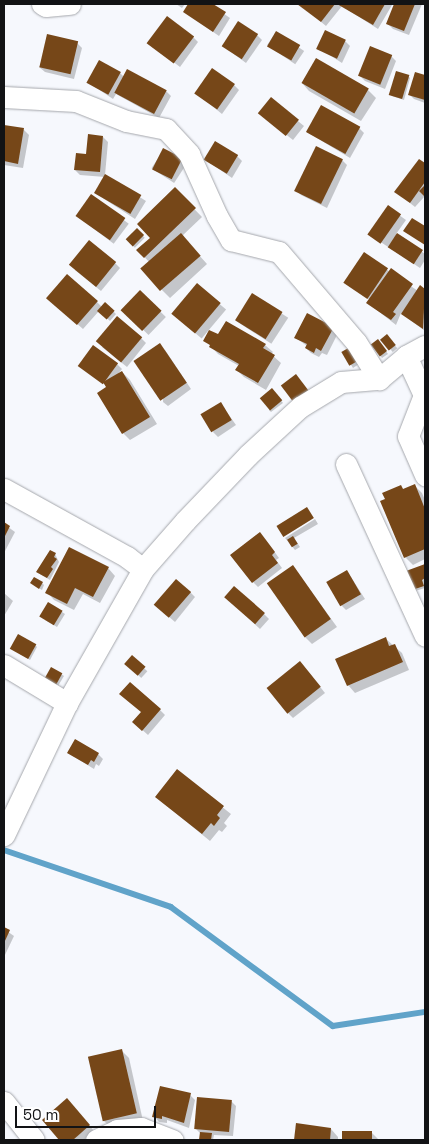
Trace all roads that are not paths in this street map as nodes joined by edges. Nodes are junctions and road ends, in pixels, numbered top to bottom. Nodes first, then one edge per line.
1 (42, 4) edge
2 (70, 4) edge
3 (4, 98) edge
4 (425, 346) edge
5 (406, 356) junction
6 (379, 379) junction
7 (346, 464) dead end
8 (425, 475) edge
9 (4, 489) edge
10 (144, 569) junction
11 (425, 636) edge
12 (4, 665) edge
13 (67, 703) junction
14 (4, 835) edge
15 (4, 1102) edge
16 (34, 1140) edge
17 (96, 1140) edge
18 (173, 1140) edge

1 - 2 street
3 - 6 street
4 - 5 street
5 - 6 street
5 - 8 street
6 - 10 street
7 - 11 street
9 - 10 street
10 - 13 street
12 - 13 street
13 - 14 street
15 - 16 street
17 - 18 street

